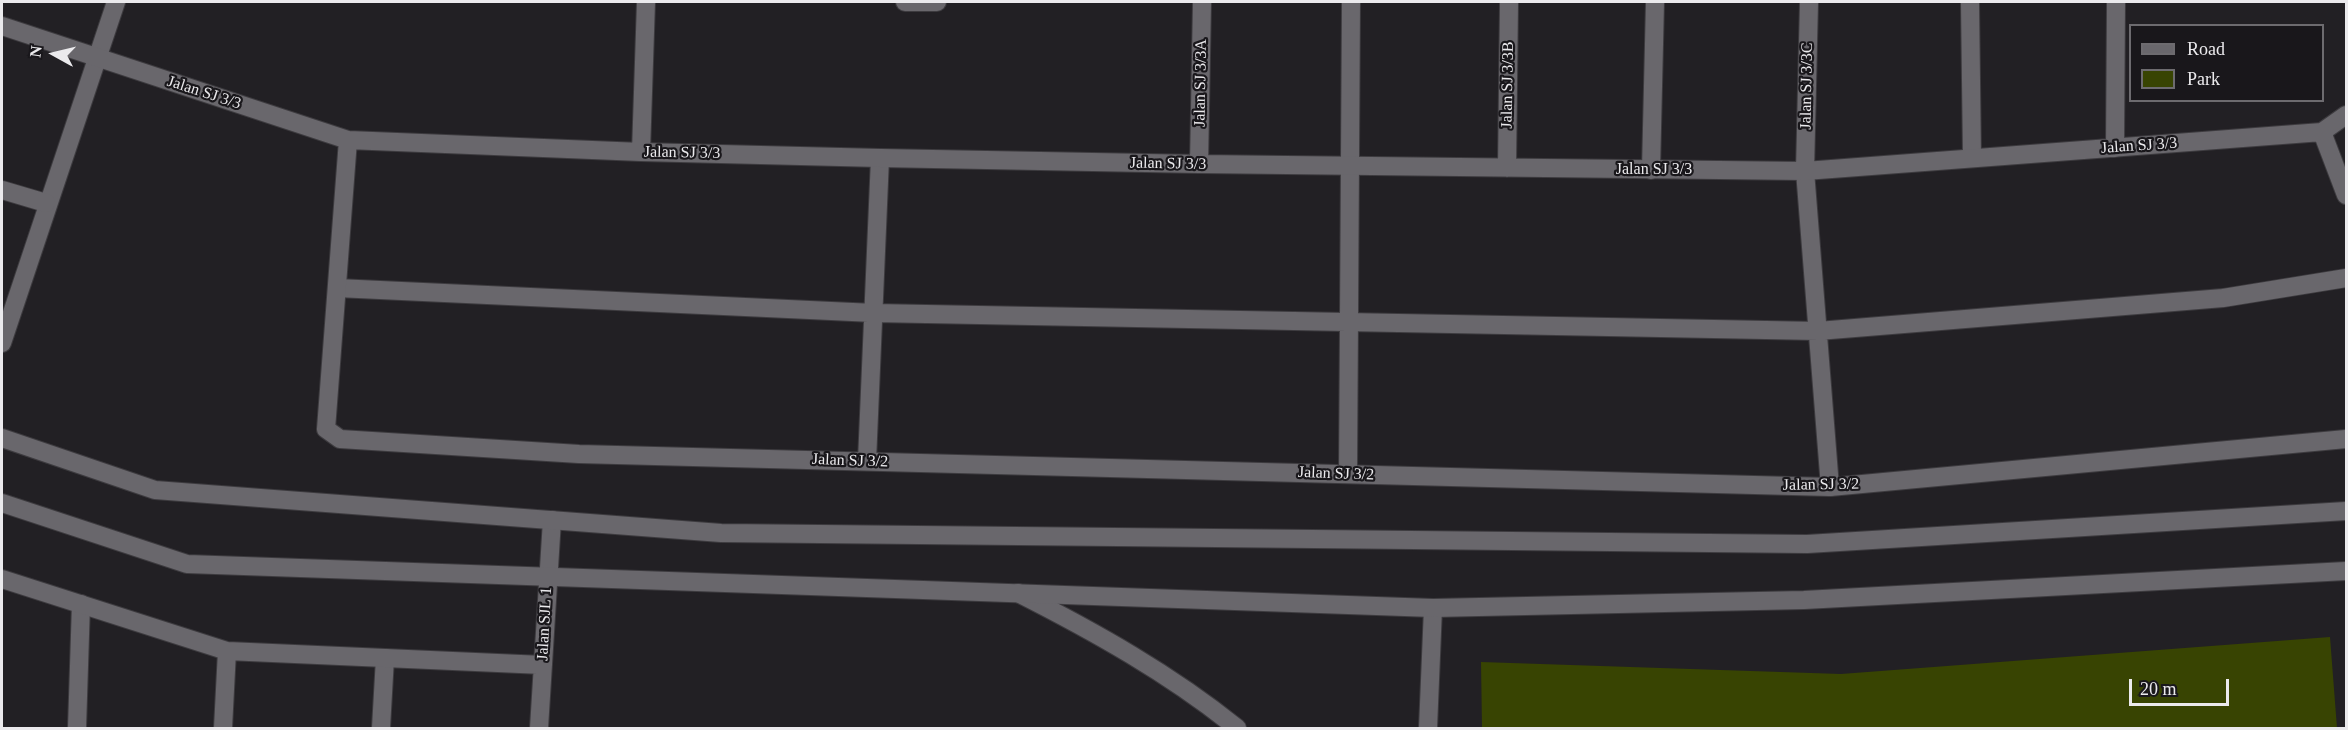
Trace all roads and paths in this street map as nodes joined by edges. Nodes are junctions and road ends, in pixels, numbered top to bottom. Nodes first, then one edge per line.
1 (116, 2) edge
2 (646, 2) edge
3 (905, 2) edge
4 (937, 2) edge
5 (1202, 2) edge
6 (1351, 2) edge
7 (1509, 2) edge
8 (1655, 2) edge
9 (1809, 2) edge
10 (1970, 2) edge
11 (2116, 2) edge
12 (2, 26) edge
13 (97, 57) junction
14 (2346, 115) edge
15 (2322, 132) junction
16 (348, 140) junction
17 (2115, 148) junction
18 (641, 152) junction
19 (880, 158) junction
20 (1972, 158) junction
21 (1199, 164) junction
22 (1348, 166) junction
23 (1507, 168) junction
24 (1651, 170) junction
25 (1805, 171) junction
26 (2, 190) edge
27 (2346, 195) edge
28 (46, 203) junction
29 (2346, 278) edge
30 (337, 288) junction
31 (874, 314) junction
32 (1348, 323) junction
33 (1818, 331) junction
34 (2, 343) edge
35 (2, 438) edge
36 (2346, 439) edge
37 (867, 461) junction
38 (1348, 474) junction
39 (1830, 487) junction
40 (2, 503) edge
41 (2346, 511) edge
42 (552, 520) junction
43 (2346, 571) edge
44 (548, 576) junction
45 (2, 579) edge
46 (1018, 593) junction
47 (81, 604) junction
48 (1433, 608) junction
49 (227, 651) junction
50 (385, 658) junction
51 (543, 665) junction
52 (77, 729) edge
53 (223, 729) edge
54 (381, 729) edge
55 (539, 729) edge
56 (1237, 729) edge
57 (1428, 729) edge

1 - 13 street
2 - 18 street
3 - 4 street
5 - 21 street, Jalan SJ 3/3A
6 - 22 street
7 - 23 street, Jalan SJ 3/3B
8 - 24 street
9 - 25 street, Jalan SJ 3/3C
10 - 20 street
11 - 17 street
12 - 13 street, Jalan SJ 3/3
13 - 16 street, Jalan SJ 3/3
13 - 28 street
14 - 15 street
15 - 17 street, Jalan SJ 3/3
15 - 27 street
16 - 18 street, Jalan SJ 3/3
16 - 30 street
17 - 20 street, Jalan SJ 3/3
18 - 19 street, Jalan SJ 3/3
19 - 21 street, Jalan SJ 3/3
19 - 31 street
20 - 25 street, Jalan SJ 3/3
21 - 22 street, Jalan SJ 3/3
22 - 23 street, Jalan SJ 3/3
22 - 32 street
23 - 24 street, Jalan SJ 3/3
24 - 25 street, Jalan SJ 3/3
25 - 33 street, Jalan SJ 3/3C
26 - 28 street
28 - 34 street
29 - 33 street
30 - 31 street
30 - 37 street, Jalan SJ 3/2
31 - 32 street
31 - 37 street
32 - 33 street
32 - 38 street
33 - 39 street, Jalan SJ 3/3C
35 - 42 street
36 - 39 street, Jalan SJ 3/2
37 - 38 street, Jalan SJ 3/2
38 - 39 street, Jalan SJ 3/2
40 - 44 street
41 - 42 street
42 - 44 street, Jalan SJL 1
43 - 48 street
44 - 46 street
44 - 51 street, Jalan SJL 1
45 - 47 street
46 - 48 street
46 - 56 street
47 - 49 street
47 - 52 street
48 - 57 street
49 - 50 street
49 - 53 street
50 - 51 street
50 - 54 street
51 - 55 street, Jalan SJL 1

